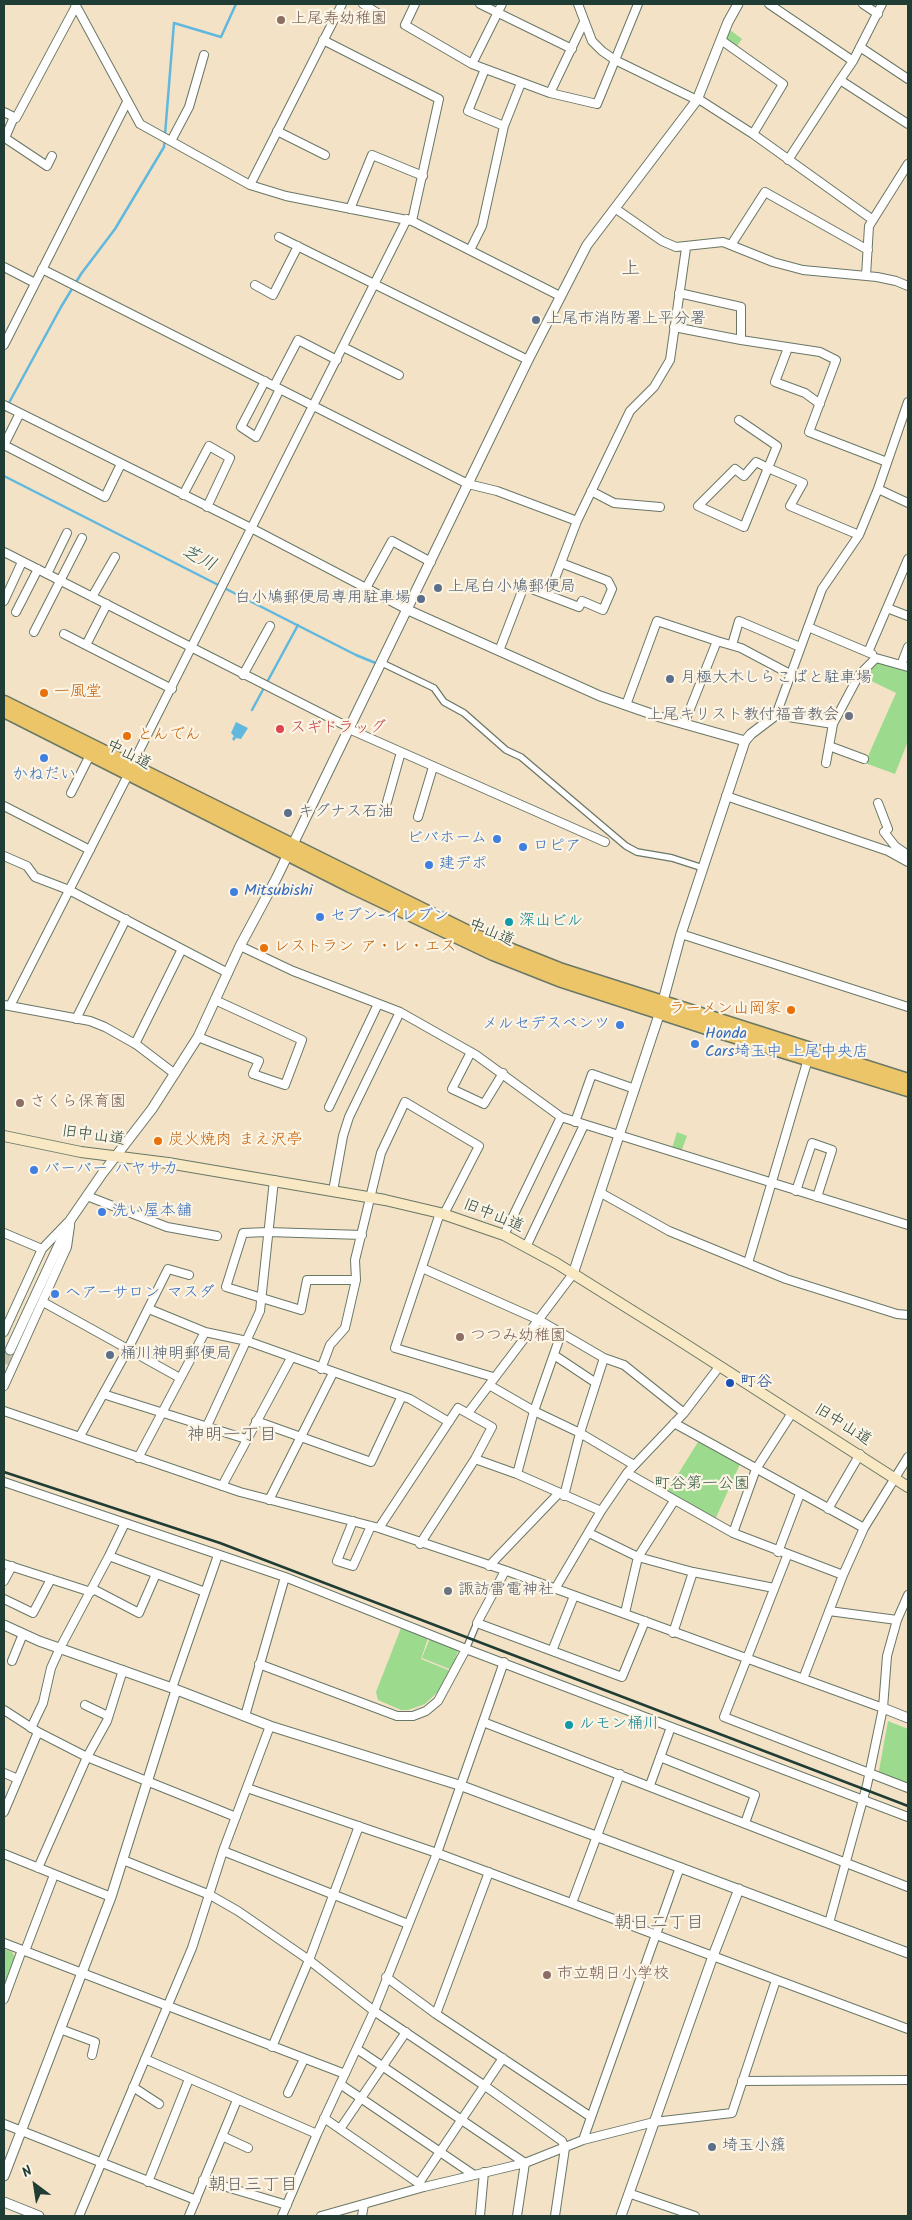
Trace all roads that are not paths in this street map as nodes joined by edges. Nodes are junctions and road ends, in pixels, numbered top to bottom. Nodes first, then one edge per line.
1 (342, 4) edge
2 (363, 4) edge
3 (415, 4) edge
4 (480, 4) edge
5 (502, 4) edge
6 (578, 4) edge
7 (638, 4) edge
8 (738, 4) edge
9 (769, 4) edge
10 (863, 4) edge
11 (882, 4) edge
12 (76, 5) edge
13 (498, 12) junction
14 (878, 14) junction
15 (382, 16) dead end
16 (584, 22) junction
17 (323, 40) junction
18 (720, 40) junction
19 (860, 47) junction
20 (572, 48) junction
21 (204, 55) dead end
22 (615, 60) junction
23 (853, 61) junction
24 (472, 64) junction
25 (485, 69) junction
26 (908, 79) edge
27 (840, 80) junction
28 (521, 83) junction
29 (550, 93) junction
30 (697, 99) junction
31 (127, 102) junction
32 (4, 112) edge
33 (14, 117) junction
34 (908, 124) edge
35 (504, 126) junction
36 (277, 131) junction
37 (753, 134) junction
38 (171, 141) junction
39 (325, 155) dead end
40 (52, 156) dead end
41 (788, 160) junction
42 (908, 164) edge
43 (423, 176) junction
44 (250, 185) junction
45 (350, 209) junction
46 (616, 209) junction
47 (409, 220) junction
48 (873, 220) junction
49 (280, 236) dead end
50 (731, 245) junction
51 (298, 246) junction
52 (686, 248) junction
53 (470, 250) junction
54 (868, 250) junction
55 (4, 267) edge
56 (42, 269) junction
57 (866, 276) junction
58 (35, 283) junction
59 (255, 285) dead end
60 (374, 285) junction
61 (908, 286) edge
62 (679, 293) junction
63 (560, 296) junction
64 (674, 326) junction
65 (741, 340) junction
66 (4, 345) edge
67 (343, 347) junction
68 (788, 348) junction
69 (337, 360) junction
70 (528, 360) junction
71 (399, 375) dead end
72 (265, 381) junction
73 (277, 387) junction
74 (908, 402) edge
75 (820, 404) junction
76 (4, 405) edge
77 (314, 406) junction
78 (20, 413) junction
79 (739, 420) dead end
80 (887, 462) junction
81 (121, 464) junction
82 (768, 468) junction
83 (468, 484) junction
84 (878, 489) junction
85 (591, 491) junction
86 (184, 495) junction
87 (908, 503) edge
88 (208, 507) junction
89 (660, 507) dead end
90 (577, 521) junction
91 (252, 528) junction
92 (67, 533) dead end
93 (859, 535) junction
94 (82, 538) dead end
95 (4, 552) edge
96 (115, 557) dead end
97 (908, 559) edge
98 (22, 562) junction
99 (431, 562) junction
100 (561, 563) junction
101 (38, 569) junction
102 (47, 574) junction
103 (60, 581) junction
104 (366, 588) junction
105 (549, 594) junction
106 (92, 597) junction
107 (4, 601) edge
108 (107, 604) junction
109 (887, 608) junction
110 (408, 610) junction
111 (16, 612) dead end
112 (908, 616) edge
113 (270, 626) dead end
114 (808, 627) junction
115 (34, 632) dead end
116 (64, 634) dead end
117 (716, 641) junction
118 (86, 645) junction
119 (732, 645) junction
120 (908, 647) edge
121 (800, 648) junction
122 (192, 650) junction
123 (868, 650) junction
124 (500, 651) junction
125 (876, 658) junction
126 (382, 663) junction
127 (905, 666) edge
128 (790, 674) junction
129 (243, 675) junction
130 (172, 689) junction
131 (4, 702) edge
132 (626, 705) junction
133 (4, 711) edge
134 (776, 715) junction
135 (684, 724) junction
136 (833, 724) junction
137 (349, 728) junction
138 (745, 741) junction
139 (829, 746) junction
140 (401, 752) junction
141 (90, 755) junction
142 (864, 759) dead end
143 (826, 763) dead end
144 (434, 767) junction
145 (130, 770) junction
146 (71, 792) dead end
147 (726, 796) junction
148 (387, 802) dead end
149 (878, 803) dead end
150 (4, 806) edge
151 (418, 817) dead end
152 (612, 835) junction
153 (605, 842) joint
154 (290, 849) junction
155 (90, 850) junction
156 (908, 855) edge
157 (4, 858) edge
158 (908, 862) edge
159 (703, 868) junction
160 (70, 890) junction
161 (126, 920) junction
162 (681, 934) junction
163 (240, 946) junction
164 (182, 949) junction
165 (228, 973) junction
166 (215, 1000) junction
167 (378, 1004) junction
168 (7, 1006) edge
169 (661, 1007) junction
170 (908, 1008) edge
171 (400, 1012) junction
172 (76, 1018) junction
173 (198, 1037) junction
174 (135, 1044) junction
175 (471, 1052) junction
176 (808, 1059) junction
177 (503, 1073) junction
178 (175, 1074) junction
179 (908, 1080) edge
180 (635, 1089) junction
181 (908, 1090) edge
182 (329, 1107) dead end
183 (561, 1117) junction
184 (575, 1122) junction
185 (584, 1125) junction
186 (4, 1136) edge
187 (620, 1136) junction
188 (114, 1157) junction
189 (274, 1180) junction
190 (770, 1184) junction
191 (796, 1191) junction
192 (333, 1192) junction
193 (601, 1192) junction
194 (87, 1196) junction
195 (817, 1197) junction
196 (372, 1198) junction
197 (442, 1214) junction
198 (71, 1219) junction
199 (908, 1224) edge
200 (268, 1232) junction
201 (4, 1233) edge
202 (362, 1235) junction
203 (504, 1235) junction
204 (217, 1236) dead end
205 (526, 1247) junction
206 (42, 1249) junction
207 (748, 1263) junction
208 (422, 1268) junction
209 (573, 1274) junction
210 (189, 1275) dead end
211 (356, 1280) junction
212 (262, 1297) junction
213 (43, 1302) junction
214 (149, 1309) junction
215 (908, 1314) edge
216 (539, 1320) junction
217 (4, 1332) edge
218 (205, 1332) junction
219 (561, 1334) junction
220 (247, 1342) junction
221 (128, 1349) junction
222 (10, 1350) tunnel mouth
223 (554, 1355) junction
224 (291, 1358) junction
225 (604, 1358) junction
226 (719, 1367) junction
227 (321, 1369) junction
228 (333, 1373) junction
229 (493, 1377) junction
230 (180, 1378) junction
231 (596, 1382) junction
232 (488, 1385) junction
233 (4, 1386) edge
234 (103, 1394) junction
235 (402, 1396) junction
236 (4, 1411) edge
237 (534, 1411) junction
238 (468, 1413) junction
239 (684, 1413) junction
240 (792, 1413) junction
241 (162, 1414) junction
242 (256, 1421) junction
243 (449, 1422) junction
244 (674, 1423) junction
245 (207, 1426) junction
246 (580, 1433) junction
247 (80, 1436) junction
248 (301, 1436) junction
249 (246, 1439) junction
250 (860, 1454) junction
251 (908, 1456) edge
252 (138, 1458) junction
253 (475, 1459) junction
254 (634, 1465) junction
255 (756, 1469) junction
256 (517, 1474) junction
257 (627, 1474) junction
258 (894, 1477) junction
259 (4, 1482) edge
260 (222, 1486) junction
261 (908, 1487) edge
262 (561, 1494) junction
263 (800, 1494) junction
264 (269, 1500) junction
265 (674, 1501) junction
266 (828, 1510) junction
267 (601, 1511) junction
268 (353, 1521) junction
269 (125, 1523) junction
270 (375, 1527) junction
271 (864, 1528) junction
272 (588, 1533) junction
273 (733, 1533) junction
274 (420, 1544) junction
275 (778, 1552) junction
276 (218, 1555) junction
277 (109, 1556) junction
278 (787, 1556) junction
279 (638, 1557) junction
280 (8, 1565) edge
281 (489, 1566) junction
282 (505, 1570) junction
283 (693, 1572) junction
284 (156, 1574) junction
285 (843, 1575) junction
286 (285, 1577) junction
287 (51, 1579) junction
288 (4, 1581) edge
289 (774, 1588) junction
290 (555, 1589) junction
291 (92, 1591) junction
292 (205, 1592) junction
293 (908, 1595) edge
294 (574, 1596) junction
295 (4, 1599) edge
296 (829, 1612) junction
297 (625, 1613) junction
298 (897, 1620) junction
299 (645, 1621) junction
300 (477, 1623) junction
301 (4, 1625) edge
302 (673, 1633) junction
303 (23, 1634) junction
304 (60, 1648) junction
305 (466, 1648) junction
306 (552, 1651) junction
307 (748, 1658) junction
308 (12, 1661) dead end
309 (504, 1662) junction
310 (259, 1664) junction
311 (123, 1670) junction
312 (803, 1679) junction
313 (174, 1689) junction
314 (85, 1705) dead end
315 (883, 1708) junction
316 (4, 1710) edge
317 (108, 1716) junction
318 (245, 1716) junction
319 (908, 1718) edge
320 (483, 1722) junction
321 (270, 1726) junction
322 (671, 1727) junction
323 (31, 1728) junction
324 (38, 1732) junction
325 (87, 1757) junction
326 (660, 1757) junction
327 (4, 1773) edge
328 (869, 1773) junction
329 (620, 1774) junction
330 (18, 1780) junction
331 (147, 1781) junction
332 (650, 1785) junction
333 (462, 1786) junction
334 (247, 1788) junction
335 (908, 1788) edge
336 (863, 1799) junction
337 (4, 1812) edge
338 (236, 1817) junction
339 (908, 1817) edge
340 (745, 1823) junction
341 (359, 1826) junction
342 (598, 1836) junction
343 (223, 1851) junction
344 (437, 1853) junction
345 (4, 1854) edge
346 (122, 1860) junction
347 (846, 1864) junction
348 (680, 1867) junction
349 (38, 1868) junction
350 (489, 1872) junction
351 (54, 1875) junction
352 (908, 1887) edge
353 (739, 1889) junction
354 (333, 1892) junction
355 (210, 1895) junction
356 (110, 1897) junction
357 (572, 1903) junction
358 (829, 1923) junction
359 (408, 1924) junction
360 (656, 1934) junction
361 (4, 1943) edge
362 (24, 1950) junction
363 (908, 1953) edge
364 (713, 1956) junction
365 (309, 1960) junction
366 (82, 1973) junction
367 (386, 1977) junction
368 (776, 1980) junction
369 (4, 1999) edge
370 (168, 2005) junction
371 (374, 2011) junction
372 (436, 2014) junction
373 (60, 2029) junction
374 (908, 2029) edge
375 (406, 2032) junction
376 (272, 2047) junction
377 (357, 2049) junction
378 (92, 2055) dead end
379 (503, 2058) junction
380 (145, 2059) junction
381 (304, 2059) junction
382 (383, 2066) junction
383 (345, 2074) junction
384 (189, 2079) junction
385 (908, 2080) edge
386 (742, 2081) junction
387 (340, 2084) junction
388 (485, 2086) junction
389 (133, 2087) junction
390 (288, 2093) dead end
391 (361, 2098) junction
392 (237, 2100) junction
393 (159, 2104) dead end
394 (591, 2117) junction
395 (324, 2118) junction
396 (462, 2120) junction
397 (654, 2122) junction
398 (4, 2124) edge
399 (340, 2129) junction
400 (21, 2131) junction
401 (317, 2134) junction
402 (222, 2136) junction
403 (583, 2140) junction
404 (248, 2148) dead end
405 (565, 2148) junction
406 (440, 2152) junction
407 (100, 2162) junction
408 (525, 2163) junction
409 (484, 2172) junction
410 (474, 2174) junction
411 (4, 2176) edge
412 (203, 2180) junction
413 (148, 2182) junction
414 (421, 2185) junction
415 (630, 2194) junction
416 (196, 2200) junction
417 (4, 2202) edge
418 (364, 2204) junction
419 (287, 2205) junction
420 (331, 2215) edge
421 (39, 2216) edge
422 (79, 2216) edge
423 (189, 2216) edge
424 (282, 2216) edge
425 (321, 2216) edge
426 (362, 2216) edge
427 (480, 2216) edge
428 (517, 2216) edge
429 (556, 2216) edge
430 (621, 2216) edge
431 (694, 2216) edge

1 - 17 street
2 - 15 street
3 - 24 street
4 - 13 street
5 - 13 street
6 - 16 street
7 - 22 street
8 - 18 street
9 - 23 street
10 - 14 street
11 - 14 street
12 - 31 street
12 - 33 street
13 - 20 street
13 - 24 street
14 - 19 street
16 - 20 street
16 - 22 street
17 - 36 street
17 - 43 street
18 - 30 street
18 - 37 street
19 - 23 street
19 - 26 street
20 - 29 street
21 - 38 street
22 - 29 street
22 - 30 street
23 - 27 street
24 - 25 street
25 - 28 street
25 - 35 street
27 - 34 street
27 - 41 street
28 - 29 street
28 - 35 street
30 - 37 street
30 - 46 street
31 - 38 street
31 - 56 street
32 - 33 street
33 - 40 street
35 - 53 street
36 - 39 street
36 - 44 street
37 - 41 street
38 - 44 street
41 - 48 street
42 - 48 street
43 - 45 street
43 - 47 street
44 - 45 street
45 - 47 street
46 - 52 street
46 - 63 street
47 - 53 street
47 - 60 street
48 - 54 street
49 - 51 street
50 - 52 street
50 - 54 street
50 - 57 street
51 - 59 street
51 - 60 street
52 - 62 street
53 - 63 street
54 - 57 street
55 - 58 street
56 - 58 street
56 - 72 street
57 - 61 street
58 - 66 street
60 - 67 street
60 - 70 street
62 - 64 street
62 - 65 street
63 - 70 street
64 - 65 street
64 - 85 street
65 - 68 street
67 - 69 street
67 - 71 street
68 - 75 street
68 - 75 street
69 - 73 street
69 - 77 street
70 - 83 street
72 - 73 street
72 - 73 street
73 - 77 street
74 - 80 street
75 - 80 street
76 - 78 street
77 - 83 street
77 - 91 street
78 - 81 street
78 - 81 street
79 - 82 street
80 - 84 street
81 - 86 street
82 - 82 street
82 - 93 street
83 - 90 street
83 - 99 street
84 - 87 street
84 - 93 street
85 - 89 street
85 - 90 street
86 - 88 street
86 - 88 street
88 - 91 street
90 - 100 street
91 - 104 street
91 - 122 street
92 - 102 street
93 - 114 street
94 - 103 street
95 - 98 street
96 - 106 street
97 - 109 street
98 - 101 street
98 - 107 street
99 - 104 street
99 - 110 street
100 - 105 street
100 - 105 street
101 - 102 street
101 - 111 street
102 - 103 street
103 - 106 street
103 - 115 street
104 - 110 street
105 - 124 street
106 - 108 street
108 - 118 street
108 - 122 street
109 - 112 street
109 - 123 street
110 - 124 street
110 - 126 street
113 - 129 street
114 - 121 street
114 - 123 street
116 - 118 street
117 - 119 street
117 - 132 street
117 - 135 street
118 - 130 street
119 - 121 street
119 - 128 street
120 - 127 street
121 - 128 street
122 - 129 street
122 - 130 street
123 - 125 street
124 - 132 street
125 - 127 street
125 - 136 street
126 - 137 street
126 - 152 street
128 - 134 street
129 - 137 street
130 - 145 street
131 - 145 highway, 中山道
132 - 135 street
133 - 141 highway, 中山道
134 - 136 street
134 - 138 street
135 - 138 street
136 - 139 street
137 - 140 street
137 - 154 street
138 - 147 street
139 - 142 street
139 - 143 street
140 - 144 street
140 - 148 street
141 - 145 highway, 中山道
141 - 146 street
144 - 151 street
144 - 153 street
145 - 154 highway, 中山道
145 - 155 street
147 - 158 street
147 - 159 street
149 - 156 street
150 - 155 street
152 - 153 street
152 - 159 street
154 - 163 street
154 - 169 highway, 中山道
155 - 160 street
157 - 160 street
159 - 162 street
160 - 161 street
160 - 168 street
161 - 164 street
161 - 172 street
162 - 169 street
162 - 170 street
163 - 165 street
163 - 167 street
164 - 165 street
164 - 174 street
165 - 166 street
166 - 173 street
166 - 173 street
167 - 171 street
167 - 182 street
168 - 172 street
169 - 176 highway, 中山道
169 - 179 highway, 中山道
169 - 180 street
171 - 175 street
171 - 192 street
172 - 174 street
173 - 178 street
174 - 178 street
175 - 177 street
175 - 177 street
176 - 181 highway, 中山道
176 - 190 street
177 - 183 street
178 - 188 street
180 - 184 street
180 - 187 street
183 - 184 street
183 - 203 street
184 - 185 street
185 - 187 street
185 - 205 street
186 - 188 main road, 旧中山道
187 - 190 street
187 - 193 street
188 - 189 main road, 旧中山道
188 - 194 street
189 - 192 main road, 旧中山道
189 - 200 street
190 - 191 street
190 - 207 street
191 - 195 street
191 - 195 street
192 - 196 main road, 旧中山道
193 - 207 street
193 - 209 street
194 - 198 street
194 - 204 street
195 - 199 street
196 - 197 main road, 旧中山道
196 - 197 street
196 - 202 street
197 - 203 main road, 旧中山道
197 - 208 street
198 - 206 street
198 - 213 street
198 - 222 street
200 - 202 street
200 - 212 street
200 - 212 street
201 - 206 street
202 - 211 street
203 - 205 main road, 旧中山道
205 - 209 main road, 旧中山道
206 - 217 street
207 - 215 street
208 - 216 street
208 - 229 street
209 - 216 street
209 - 226 main road, 旧中山道
210 - 214 street
211 - 212 street
211 - 227 street
212 - 220 street
213 - 221 street
213 - 233 street
214 - 218 street
214 - 221 street
216 - 219 street
216 - 229 street
218 - 220 street
218 - 230 street
219 - 223 street
219 - 225 street
220 - 224 street
220 - 245 street
221 - 230 street
221 - 234 street
223 - 231 street
223 - 237 street
224 - 227 street
224 - 242 street
225 - 231 street
225 - 239 street
226 - 239 street
226 - 240 main road, 旧中山道
227 - 228 street
228 - 235 street
228 - 248 street
229 - 232 street
230 - 241 street
231 - 246 street
232 - 237 street
232 - 238 street
234 - 241 street
234 - 247 street
235 - 243 street
235 - 248 street
236 - 247 street
237 - 246 street
237 - 256 street
238 - 243 street
238 - 253 street
239 - 244 street
240 - 250 main road, 旧中山道
240 - 255 street
241 - 245 street
241 - 252 street
242 - 248 street
242 - 249 street
243 - 270 street
244 - 254 street
244 - 255 street
245 - 249 street
246 - 254 street
246 - 262 street
247 - 252 street
248 - 264 street
249 - 260 street
250 - 258 main road, 旧中山道
250 - 266 street
251 - 258 street
252 - 260 street
253 - 256 street
253 - 274 street
254 - 257 street
255 - 263 street
255 - 273 street
256 - 262 street
257 - 265 street
257 - 267 street
258 - 261 main road, 旧中山道
258 - 271 street
259 - 269 street
260 - 264 street
262 - 267 street
262 - 281 street
263 - 266 street
263 - 275 street
264 - 268 street
265 - 273 street
265 - 279 street
266 - 271 street
267 - 272 street
268 - 270 street
268 - 270 street
269 - 276 street
269 - 277 street
270 - 274 street
271 - 285 street
272 - 279 street
272 - 290 street
273 - 275 street
274 - 281 street
275 - 278 street
276 - 286 street
276 - 292 street
277 - 284 street
277 - 291 street
278 - 285 street
278 - 289 street
279 - 283 street
279 - 297 street
280 - 287 street
280 - 288 street
281 - 282 street
282 - 290 street
282 - 300 street
283 - 289 street
283 - 302 street
284 - 291 street
284 - 292 street
285 - 296 street
286 - 305 street
286 - 310 street
287 - 291 street
287 - 295 street
289 - 307 street
290 - 294 street
291 - 304 street
292 - 313 street
293 - 298 street
294 - 297 street
294 - 306 street
296 - 298 street
296 - 312 street
297 - 299 street
298 - 315 street
299 - 302 street
299 - 306 street
300 - 305 street
300 - 306 street
301 - 303 street
302 - 307 street
303 - 304 street
303 - 308 street
304 - 311 street
304 - 323 street
305 - 309 street
305 - 310 street
307 - 312 street
307 - 328 street
309 - 320 street
309 - 322 street
310 - 318 street
311 - 313 street
311 - 317 street
312 - 315 street
313 - 318 street
313 - 331 street
314 - 317 street
315 - 319 street
315 - 328 street
316 - 323 street
317 - 325 street
318 - 321 street
320 - 329 street
320 - 333 street
321 - 333 street
321 - 334 street
322 - 326 street
322 - 336 street
323 - 324 street
324 - 325 street
324 - 330 street
325 - 331 street
325 - 349 street
326 - 332 street
326 - 340 street
327 - 330 street
328 - 335 street
328 - 336 street
329 - 332 street
329 - 342 street
330 - 337 street
331 - 338 street
331 - 346 street
332 - 340 street
333 - 342 street
333 - 344 street
334 - 338 street
334 - 341 street
336 - 339 street
336 - 347 street
338 - 343 street
340 - 347 street
341 - 344 street
341 - 354 street
342 - 348 street
342 - 357 street
343 - 354 street
343 - 355 street
344 - 350 street
344 - 359 street
345 - 349 street
346 - 355 street
346 - 356 street
347 - 352 street
347 - 358 street
348 - 353 street
348 - 360 street
349 - 351 street
350 - 357 street
350 - 372 street
351 - 356 street
351 - 362 street
353 - 358 street
353 - 364 street
354 - 359 street
354 - 365 street
355 - 365 street
355 - 370 street
356 - 366 street
357 - 360 street
358 - 363 street
359 - 367 street
360 - 364 street
360 - 394 street
361 - 362 street
362 - 366 street
362 - 369 street
364 - 368 street
364 - 397 street
365 - 371 street
365 - 376 street
366 - 370 street
366 - 373 street
367 - 371 street
367 - 372 street
368 - 374 street
368 - 386 street
370 - 376 street
370 - 380 street
371 - 375 street
371 - 377 street
372 - 379 street
373 - 378 street
373 - 400 street
375 - 382 street
375 - 388 street
376 - 381 street
377 - 382 street
377 - 383 street
379 - 388 street
379 - 394 street
380 - 384 street
380 - 389 street
381 - 383 street
381 - 390 street
382 - 391 street
382 - 396 street
383 - 387 street
384 - 392 street
384 - 413 street
385 - 386 street
386 - 397 street
387 - 391 street
387 - 395 street
388 - 396 street
388 - 405 street
389 - 393 street
389 - 407 street
391 - 399 street
391 - 406 street
392 - 401 street
392 - 402 street
394 - 403 street
395 - 399 street
395 - 401 street
396 - 406 street
396 - 408 street
397 - 403 street
397 - 415 street
398 - 400 street
399 - 414 street
400 - 407 street
400 - 411 street
401 - 419 street
402 - 404 street
402 - 412 street
403 - 405 street
405 - 408 street
405 - 429 street
406 - 410 street
406 - 414 street
407 - 413 street
407 - 422 street
408 - 409 street
408 - 428 street
409 - 410 street
409 - 427 street
410 - 414 street
412 - 416 street
412 - 419 street
413 - 416 street
414 - 418 street
415 - 430 street
415 - 431 street
416 - 423 street
417 - 421 street
418 - 420 street
418 - 426 street
419 - 424 street
420 - 425 street

